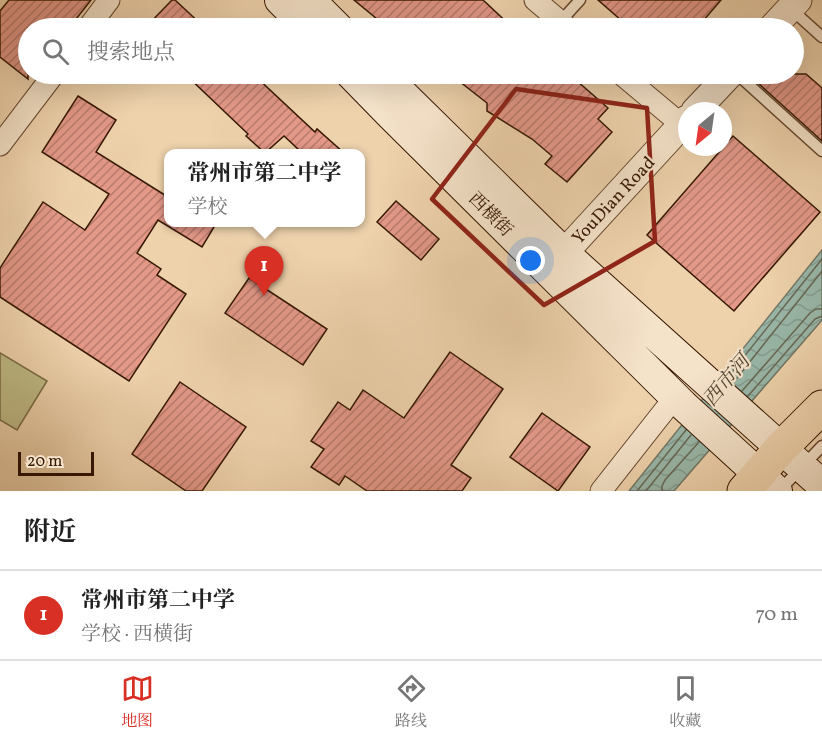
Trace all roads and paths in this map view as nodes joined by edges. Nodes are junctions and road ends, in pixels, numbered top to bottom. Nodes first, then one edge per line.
1 (109, 0) edge
2 (280, 0) edge
3 (310, 0) edge
4 (536, 0) edge
5 (580, 0) edge
6 (794, 4) edge
7 (96, 18) edge
8 (298, 18) edge
9 (328, 18) edge
10 (556, 18) edge
11 (568, 18) edge
12 (781, 18) edge
13 (822, 37) edge
14 (46, 84) edge
15 (361, 84) edge
16 (402, 84) edge
17 (636, 84) edge
18 (720, 84) edge
19 (748, 84) edge
20 (703, 102) edge
21 (678, 111) edge
22 (678, 129) edge
23 (0, 145) edge
24 (822, 151) edge
25 (564, 253) junction
26 (679, 401) junction
27 (822, 407) edge
28 (822, 446) edge
29 (809, 473) edge
30 (764, 487) edge
31 (601, 491) edge

1 - 7 street
2 - 8 main road
3 - 9 main road
4 - 10 street
5 - 11 lane
6 - 12 street
6 - 13 lane
14 - 23 street
15 - 26 main road, 西横街
16 - 25 main road, 西横街
17 - 21 street
18 - 20 street, YouDian Road
19 - 24 lane
22 - 25 street, YouDian Road
25 - 29 main road, 西横街
26 - 30 main road, 西横街
26 - 31 street
27 - 29 main road
28 - 29 lane
29 - 30 main road

